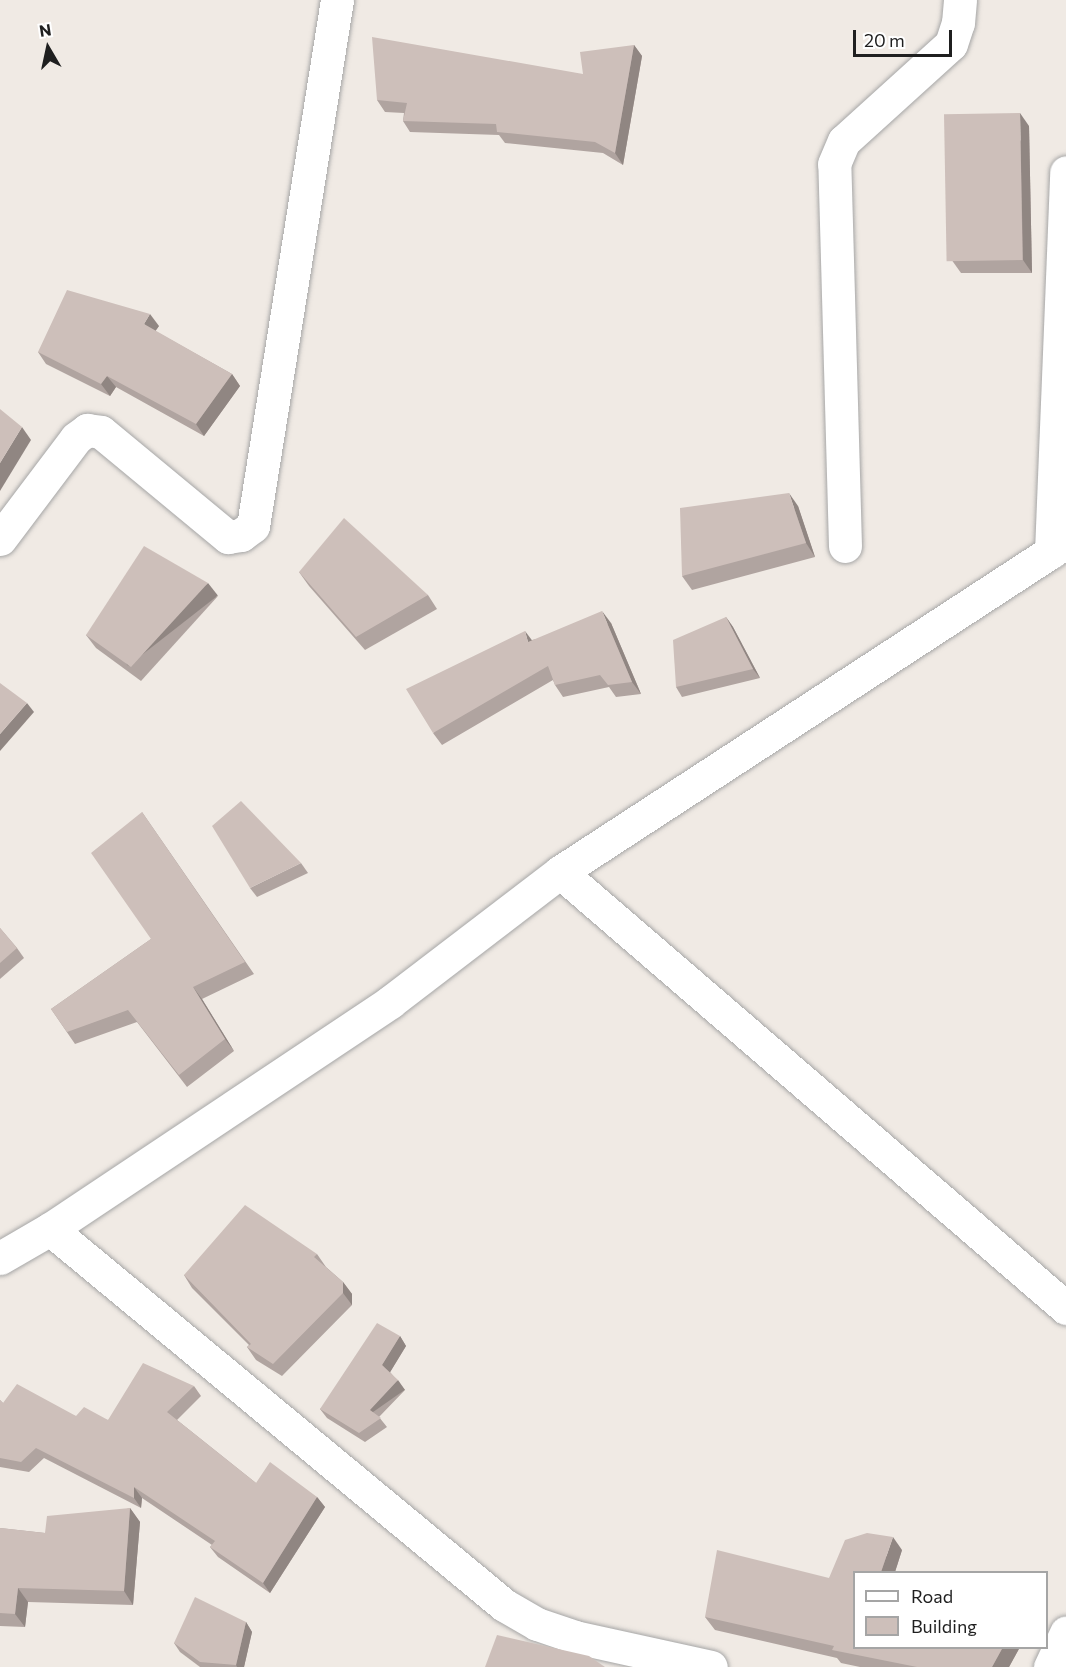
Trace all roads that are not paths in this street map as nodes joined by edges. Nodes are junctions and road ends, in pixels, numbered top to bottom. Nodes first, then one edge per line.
1 (337, 0) edge
2 (960, 0) edge
3 (1066, 172) edge
4 (0, 538) edge
5 (845, 546) dead end
6 (1058, 547) edge
7 (560, 872) junction
8 (50, 1229) junction
9 (0, 1258) edge
10 (1066, 1308) edge
11 (1066, 1633) edge
12 (711, 1667) edge
13 (1050, 1667) edge

1 - 4 street
2 - 5 street
3 - 6 street
6 - 7 street
7 - 8 street
7 - 10 street
8 - 9 street
8 - 12 street
11 - 13 street

